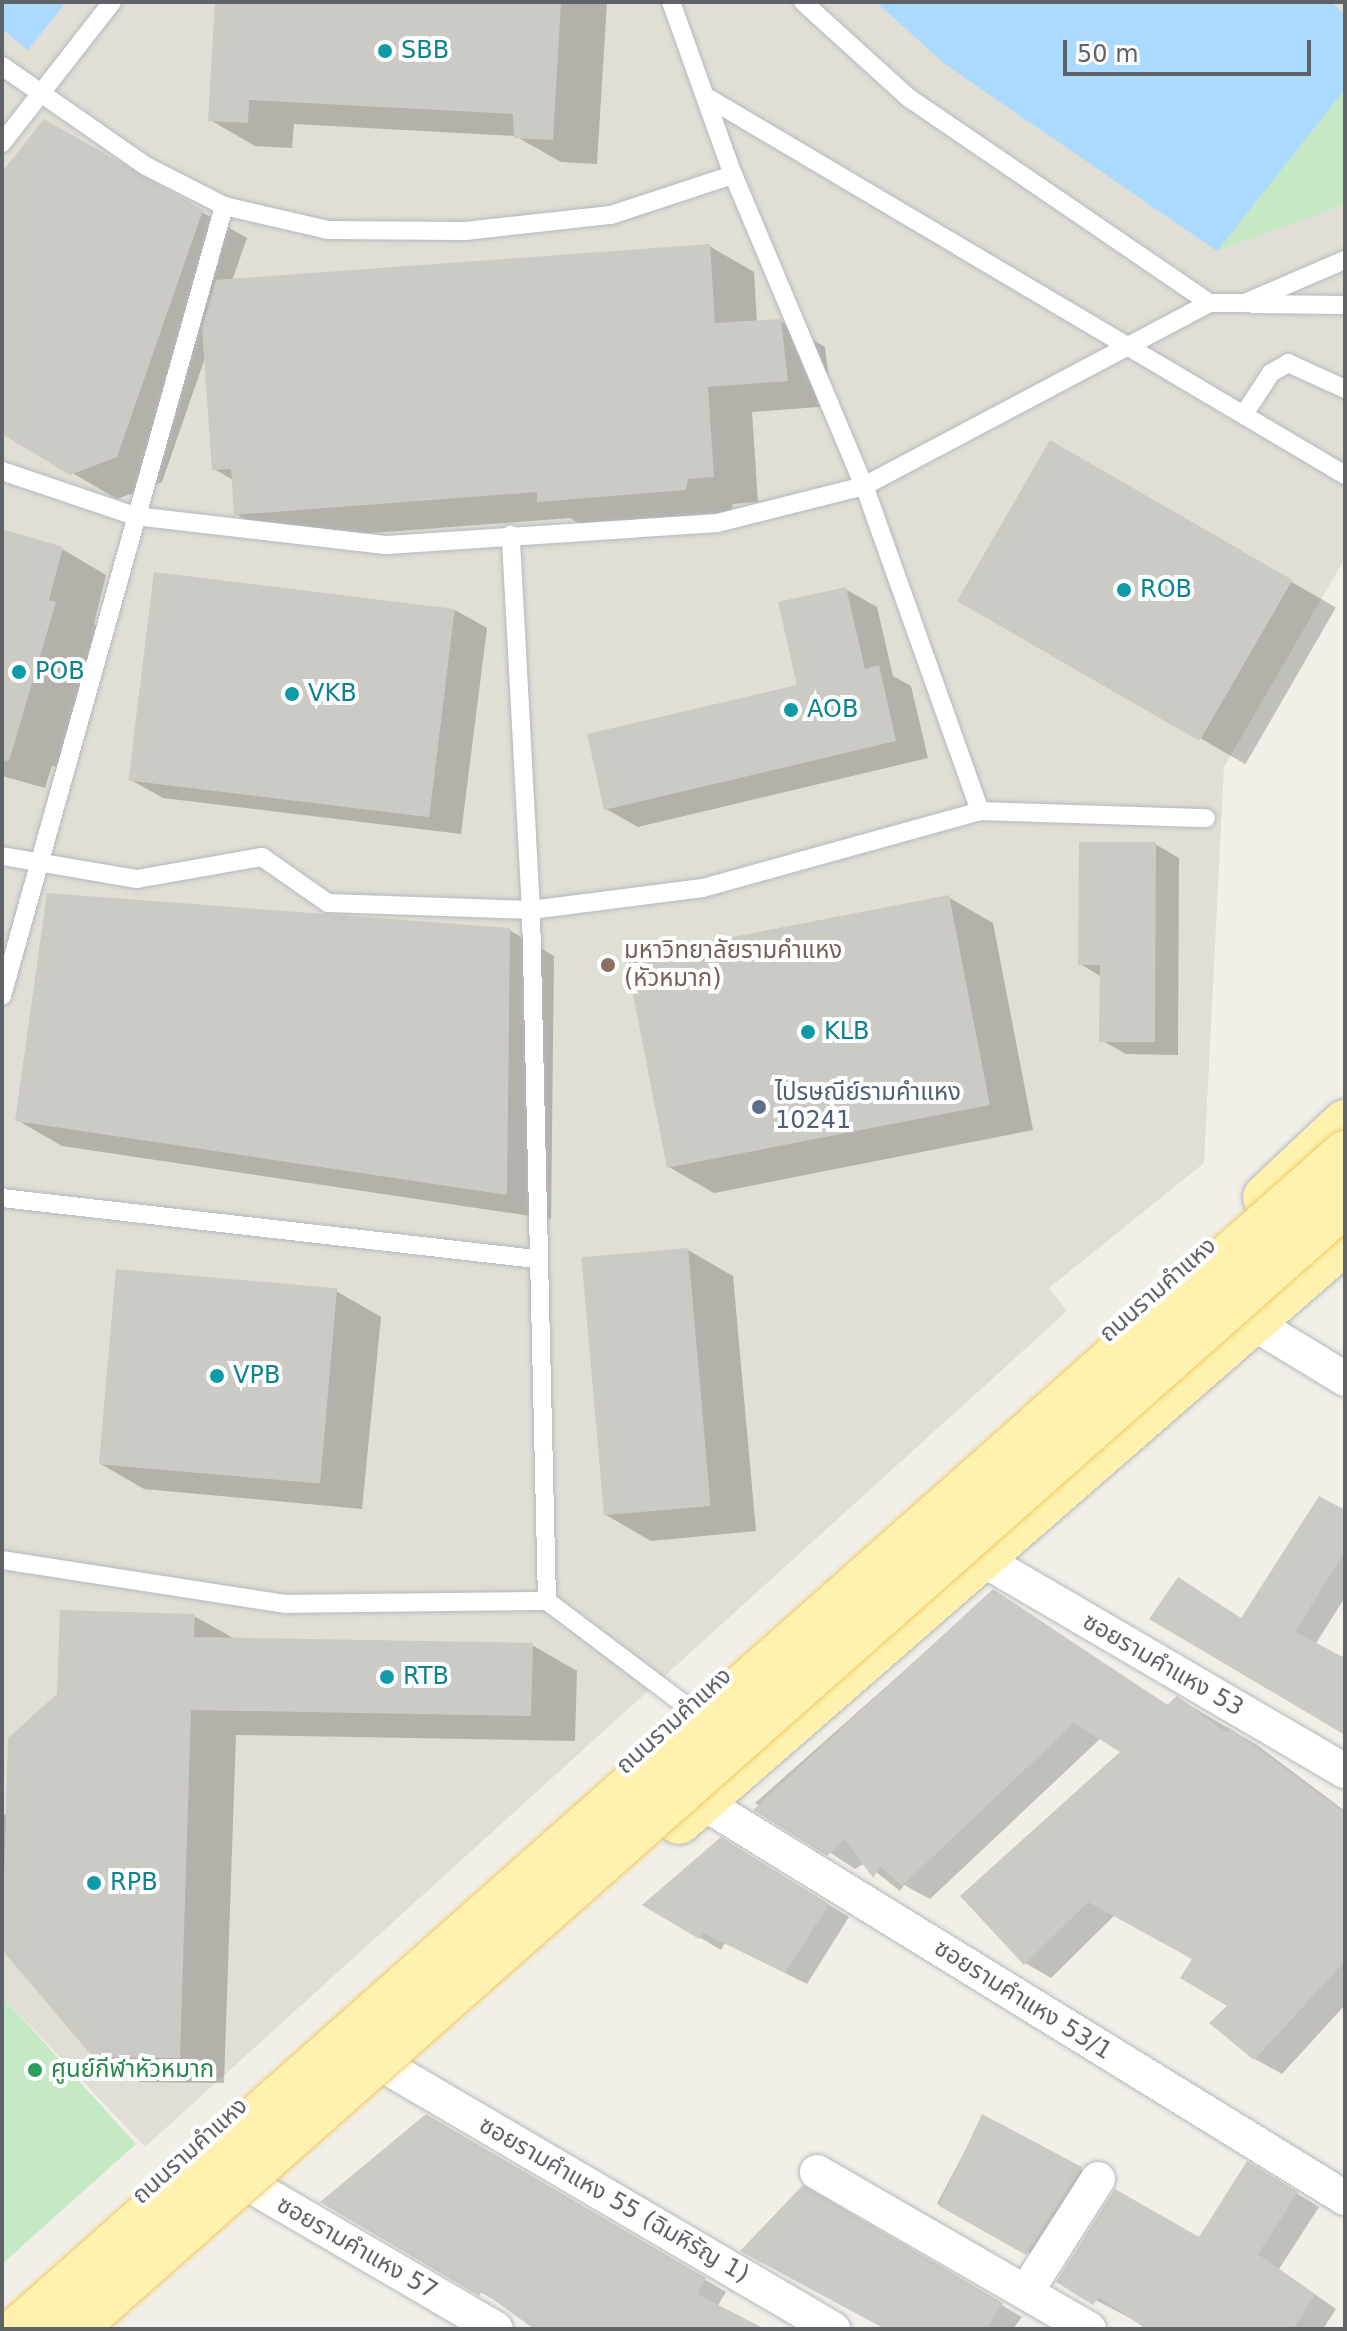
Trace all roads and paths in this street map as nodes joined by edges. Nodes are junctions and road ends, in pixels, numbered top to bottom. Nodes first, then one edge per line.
1 (112, 2) edge
2 (671, 2) edge
3 (803, 2) edge
4 (2, 66) edge
5 (38, 95) junction
6 (710, 99) junction
7 (2, 143) edge
8 (733, 175) junction
9 (224, 206) junction
10 (1345, 260) edge
11 (1210, 303) junction
12 (1245, 303) junction
13 (1345, 305) edge
14 (1129, 346) junction
15 (1345, 389) edge
16 (1244, 414) junction
17 (2, 471) edge
18 (1345, 475) edge
19 (864, 486) junction
20 (135, 516) junction
21 (511, 535) junction
22 (980, 811) junction
23 (1206, 818) dead end
24 (2, 856) edge
25 (41, 865) junction
26 (531, 910) junction
27 (2, 996) edge
28 (1344, 1131) edge
29 (1273, 1190) junction
30 (2, 1198) edge
31 (1345, 1204) edge
32 (1342, 1244) edge
33 (536, 1259) junction
34 (1148, 1299) junction
35 (1255, 1324) junction
36 (1085, 1355) junction
37 (1210, 1363) junction
38 (1345, 1379) edge
39 (1146, 1417) junction
40 (982, 1559) junction
41 (2, 1560) edge
42 (547, 1601) junction
43 (689, 1708) junction
44 (1345, 1771) edge
45 (702, 1802) junction
46 (395, 2072) junction
47 (817, 2172) dead end
48 (1098, 2179) dead end
49 (260, 2191) junction
50 (1345, 2198) edge
51 (1026, 2292) junction
52 (2, 2318) edge
53 (18, 2329) edge
54 (74, 2329) edge
55 (104, 2329) edge
56 (496, 2329) edge
57 (833, 2329) edge
58 (1089, 2329) edge

1 - 5 lane
2 - 6 lane
3 - 11 lane
4 - 5 lane
5 - 7 lane
5 - 9 lane
6 - 8 lane
6 - 14 lane
8 - 9 lane
8 - 19 lane
9 - 20 lane
10 - 12 lane
11 - 12 lane
11 - 14 lane
12 - 13 lane
14 - 16 lane
14 - 19 lane
15 - 16 lane
16 - 18 lane
17 - 20 lane
19 - 21 lane
19 - 22 lane
20 - 21 lane
20 - 25 lane
21 - 26 lane
22 - 23 lane
22 - 26 lane
24 - 25 lane
25 - 26 lane
25 - 27 lane
26 - 33 lane
28 - 29 main road, ถนนรามคำแหง
28 - 53 main road, ถนนรามคำแหง, bridge
29 - 32 main road
29 - 34 main road, ถนนรามคำแหง
30 - 33 lane
31 - 54 main road, bridge
32 - 35 main road
33 - 42 lane
34 - 36 main road, ถนนรามคำแหง
34 - 37 main road
35 - 37 main road
35 - 38 street
36 - 39 main road
36 - 43 main road, ถนนรามคำแหง
37 - 39 main road
39 - 40 main road
40 - 44 street, ซอยรามคำแหง 53
40 - 45 main road
41 - 42 lane
42 - 43 lane
43 - 52 main road, ถนนรามคำแหง
45 - 46 main road
45 - 50 street, ซอยรามคำแหง 53/1
46 - 49 main road
46 - 57 street, ซอยรามคำแหง 55 (ฉิมหิรัญ 1)
47 - 51 street
48 - 51 street
49 - 55 main road
49 - 56 street, ซอยรามคำแหง 57
51 - 58 street

